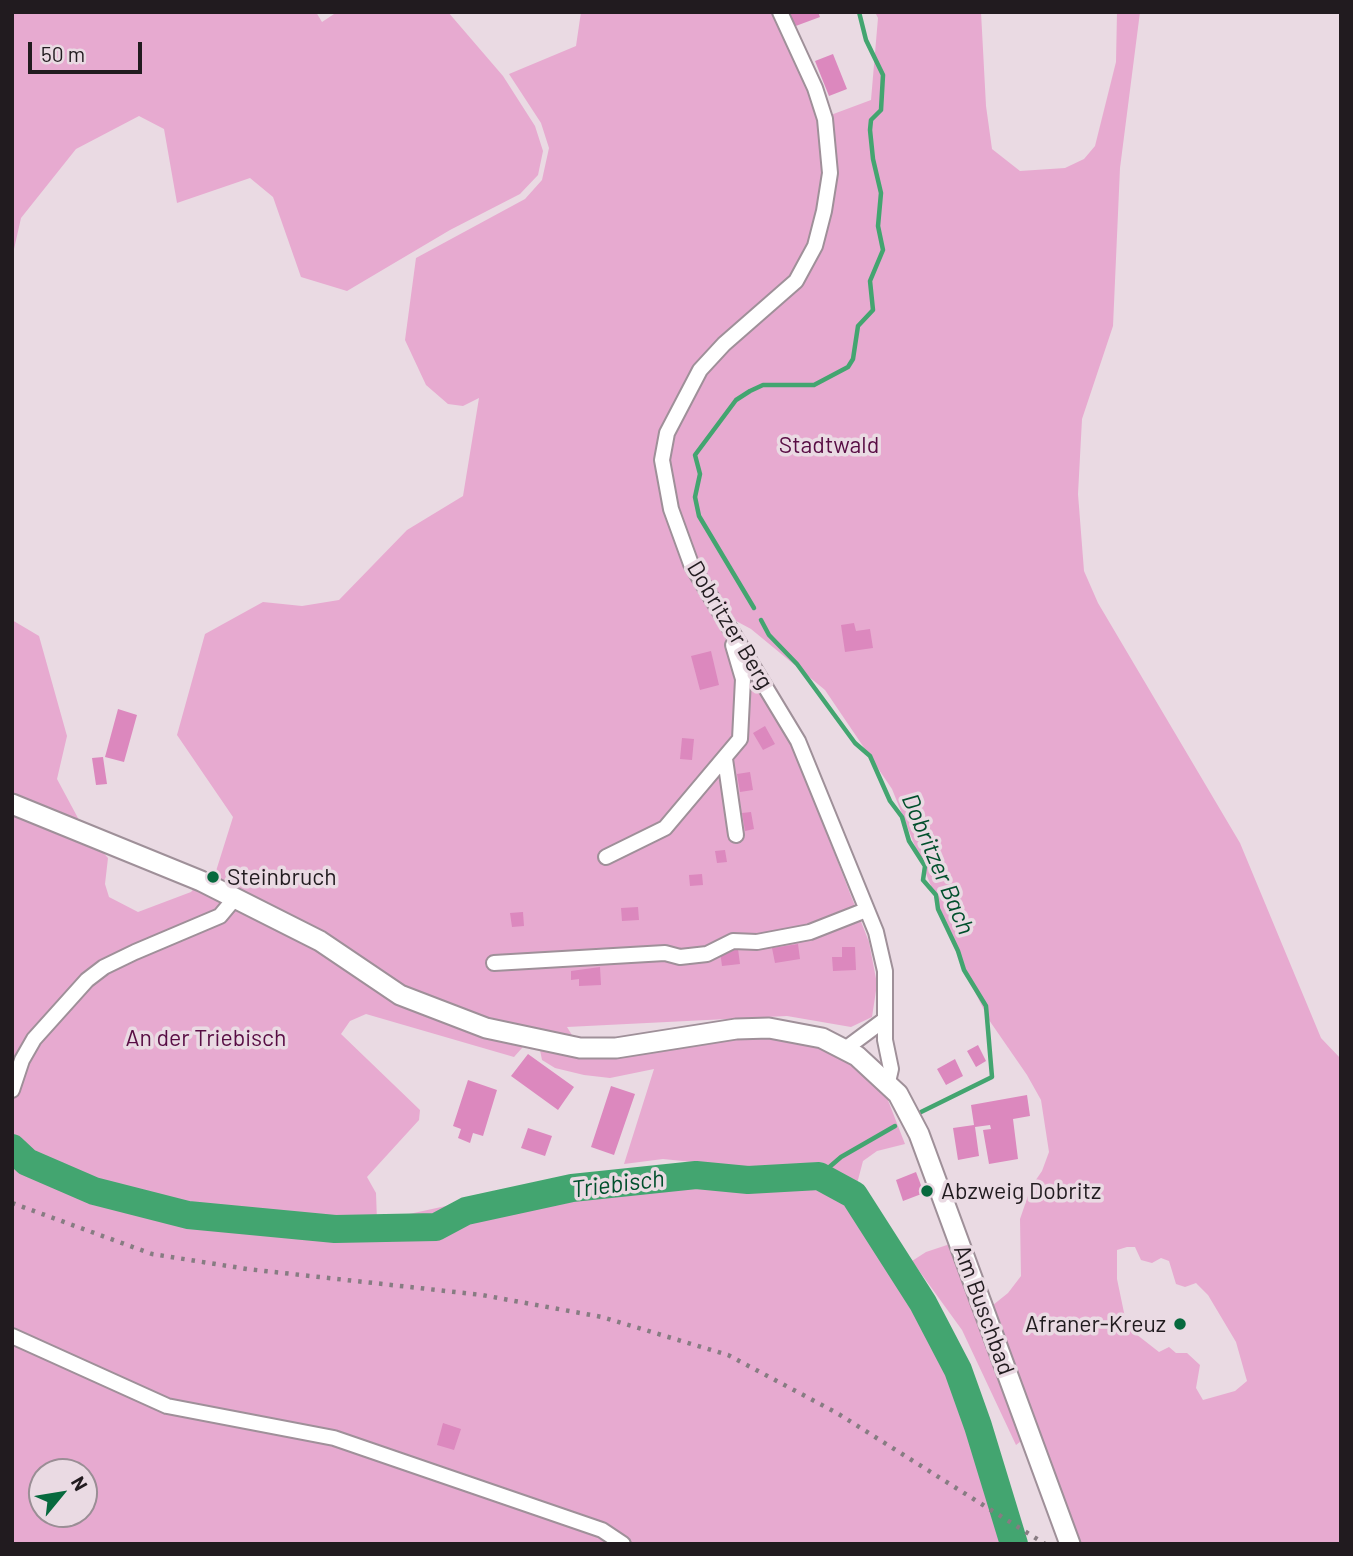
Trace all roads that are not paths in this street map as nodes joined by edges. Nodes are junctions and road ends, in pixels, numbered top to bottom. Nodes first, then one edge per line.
1 (780, 12) edge
2 (729, 630) junction
3 (724, 759) junction
4 (12, 803) edge
5 (736, 835) dead end
6 (606, 857) dead end
7 (235, 898) junction
8 (866, 910) junction
9 (494, 963) dead end
10 (884, 1020) junction
11 (845, 1049) junction
12 (888, 1082) junction
13 (12, 1090) edge
14 (12, 1336) edge
15 (623, 1544) edge
16 (1070, 1544) edge

1 - 2 street, Dobritzer Berg
2 - 3 street
2 - 8 street, Dobritzer Berg
3 - 5 street
3 - 6 street
4 - 7 main road
7 - 11 main road
7 - 13 street
8 - 9 street
8 - 10 street, Dobritzer Berg
10 - 11 street
10 - 12 street, Dobritzer Berg
11 - 12 main road
12 - 16 main road, Am Buschbad
14 - 15 street

